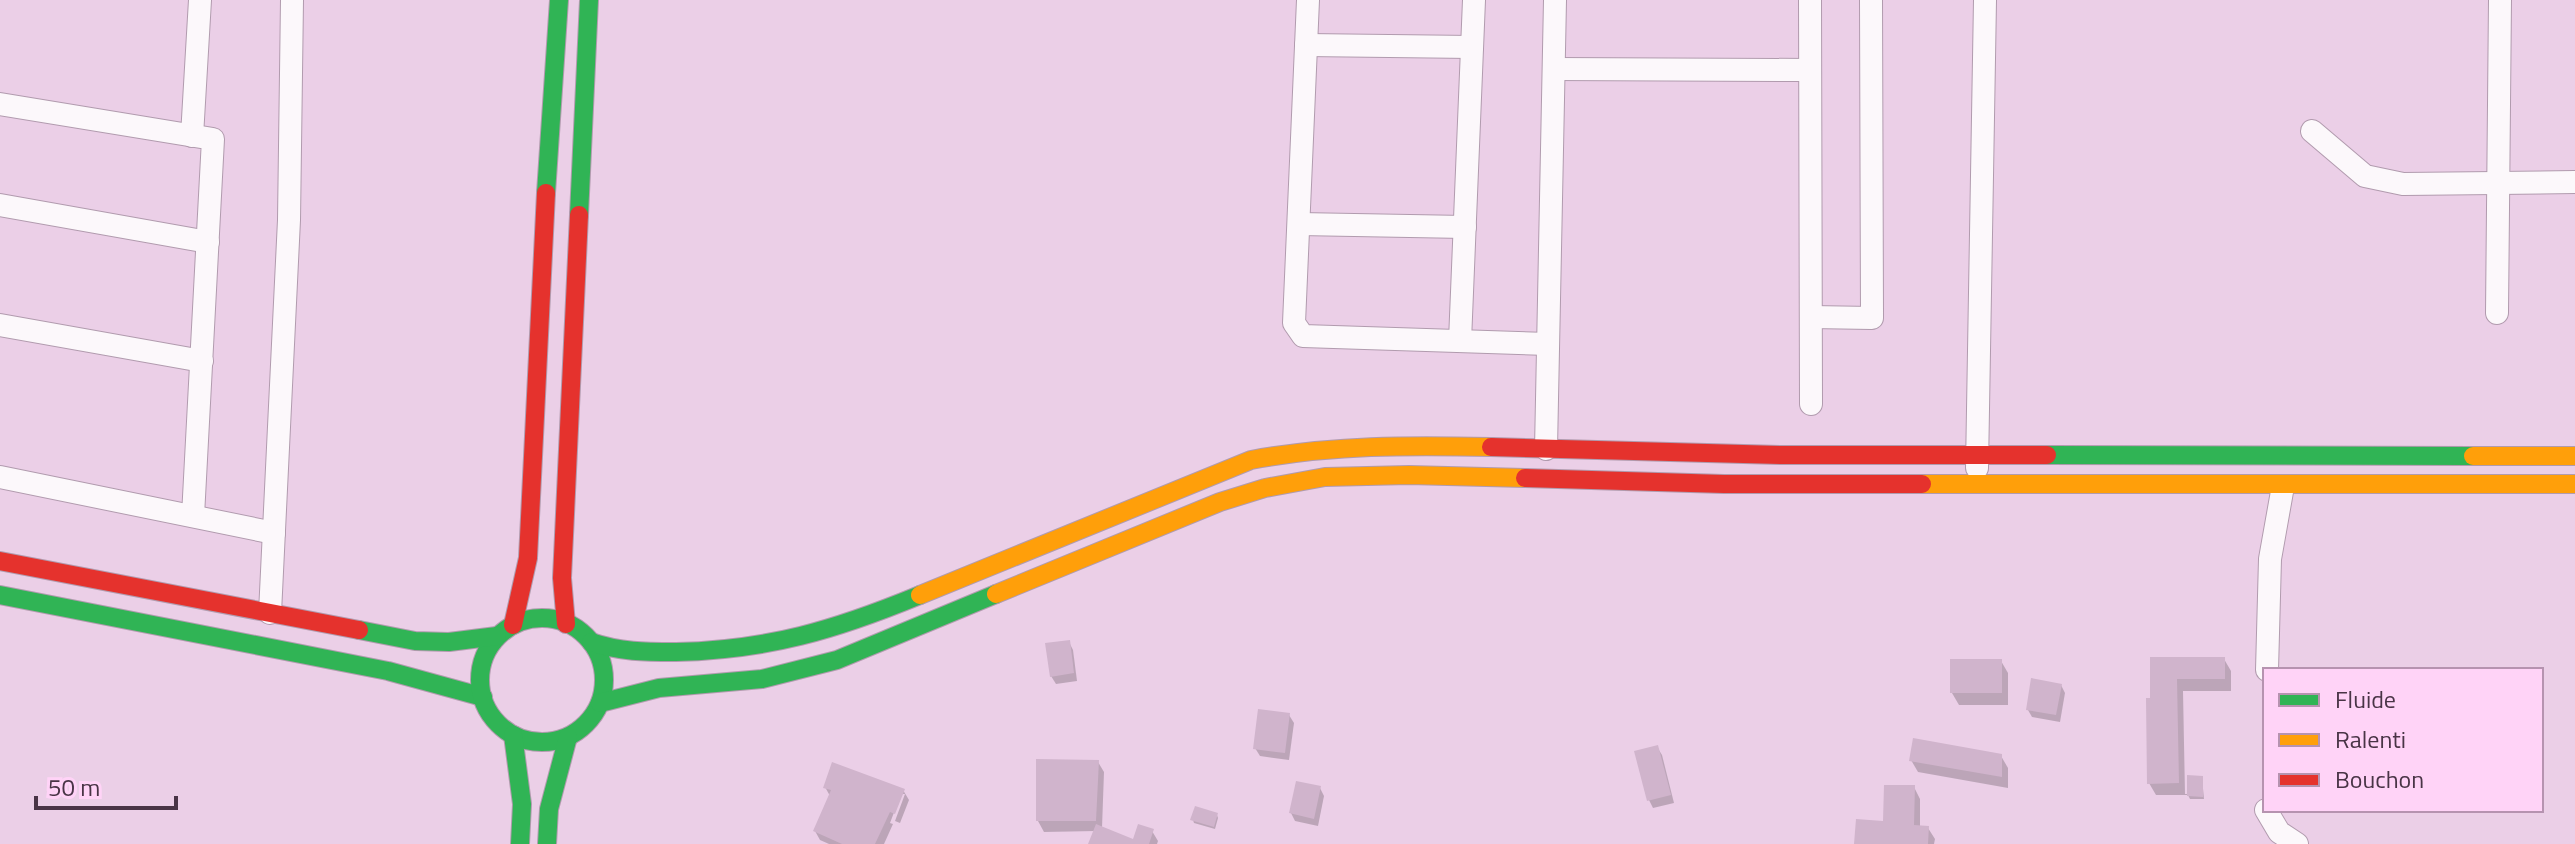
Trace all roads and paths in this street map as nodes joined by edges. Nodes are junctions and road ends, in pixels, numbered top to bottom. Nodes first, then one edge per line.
1 (200, 0) edge
2 (292, 0) edge
3 (559, 0) edge
4 (589, 0) edge
5 (1308, 0) edge
6 (1474, 0) edge
7 (1555, 0) edge
8 (1810, 0) edge
9 (1871, 0) edge
10 (1985, 0) edge
11 (2500, 0) edge
12 (1306, 45) junction
13 (1472, 47) junction
14 (1554, 69) junction
15 (1810, 70) junction
16 (0, 104) edge
17 (2312, 131) dead end
18 (192, 136) junction
19 (2575, 182) edge
20 (2497, 183) junction
21 (0, 205) edge
22 (1299, 224) junction
23 (1465, 227) junction
24 (208, 242) junction
25 (2497, 313) dead end
26 (1811, 317) junction
27 (0, 325) edge
28 (1460, 341) junction
29 (1548, 344) junction
30 (202, 361) junction
31 (1811, 404) dead end
32 (1546, 449) junction
33 (1977, 455) junction
34 (2575, 456) edge
35 (0, 477) edge
36 (2575, 484) edge
37 (1977, 485) junction
38 (2283, 486) junction
39 (193, 516) junction
40 (274, 533) junction
41 (0, 561) edge
42 (0, 595) edge
43 (270, 613) junction
44 (566, 624) junction
45 (513, 625) junction
46 (497, 636) junction
47 (591, 642) junction
48 (2267, 668) edge
49 (483, 697) junction
50 (600, 703) junction
51 (513, 735) junction
52 (568, 737) junction
53 (2267, 812) edge
54 (520, 844) edge
55 (547, 844) edge
56 (2297, 844) edge

1 - 18 street
2 - 40 street
3 - 45 street
4 - 44 street
5 - 12 street
6 - 13 street
7 - 14 street
8 - 15 street
9 - 26 street
10 - 33 street
11 - 20 street
12 - 13 street
12 - 22 street
13 - 23 street
14 - 15 street
14 - 29 street
15 - 26 street
16 - 18 street
17 - 20 street
18 - 24 street
19 - 20 street
20 - 25 street
21 - 24 street
22 - 23 street
22 - 28 street
23 - 28 street
24 - 30 street
26 - 31 street
27 - 30 street
28 - 29 street
29 - 32 street
30 - 39 street
32 - 33 street
32 - 47 street
33 - 34 street
33 - 37 street
35 - 39 street
36 - 38 street
37 - 38 street
37 - 50 street
38 - 48 street
39 - 40 street
40 - 43 street
41 - 43 street
42 - 49 street
43 - 46 street
44 - 45 street
44 - 47 street
45 - 46 street
46 - 49 street
47 - 50 street
49 - 51 street
50 - 52 street
51 - 52 street
51 - 54 street
52 - 55 street
53 - 56 street

